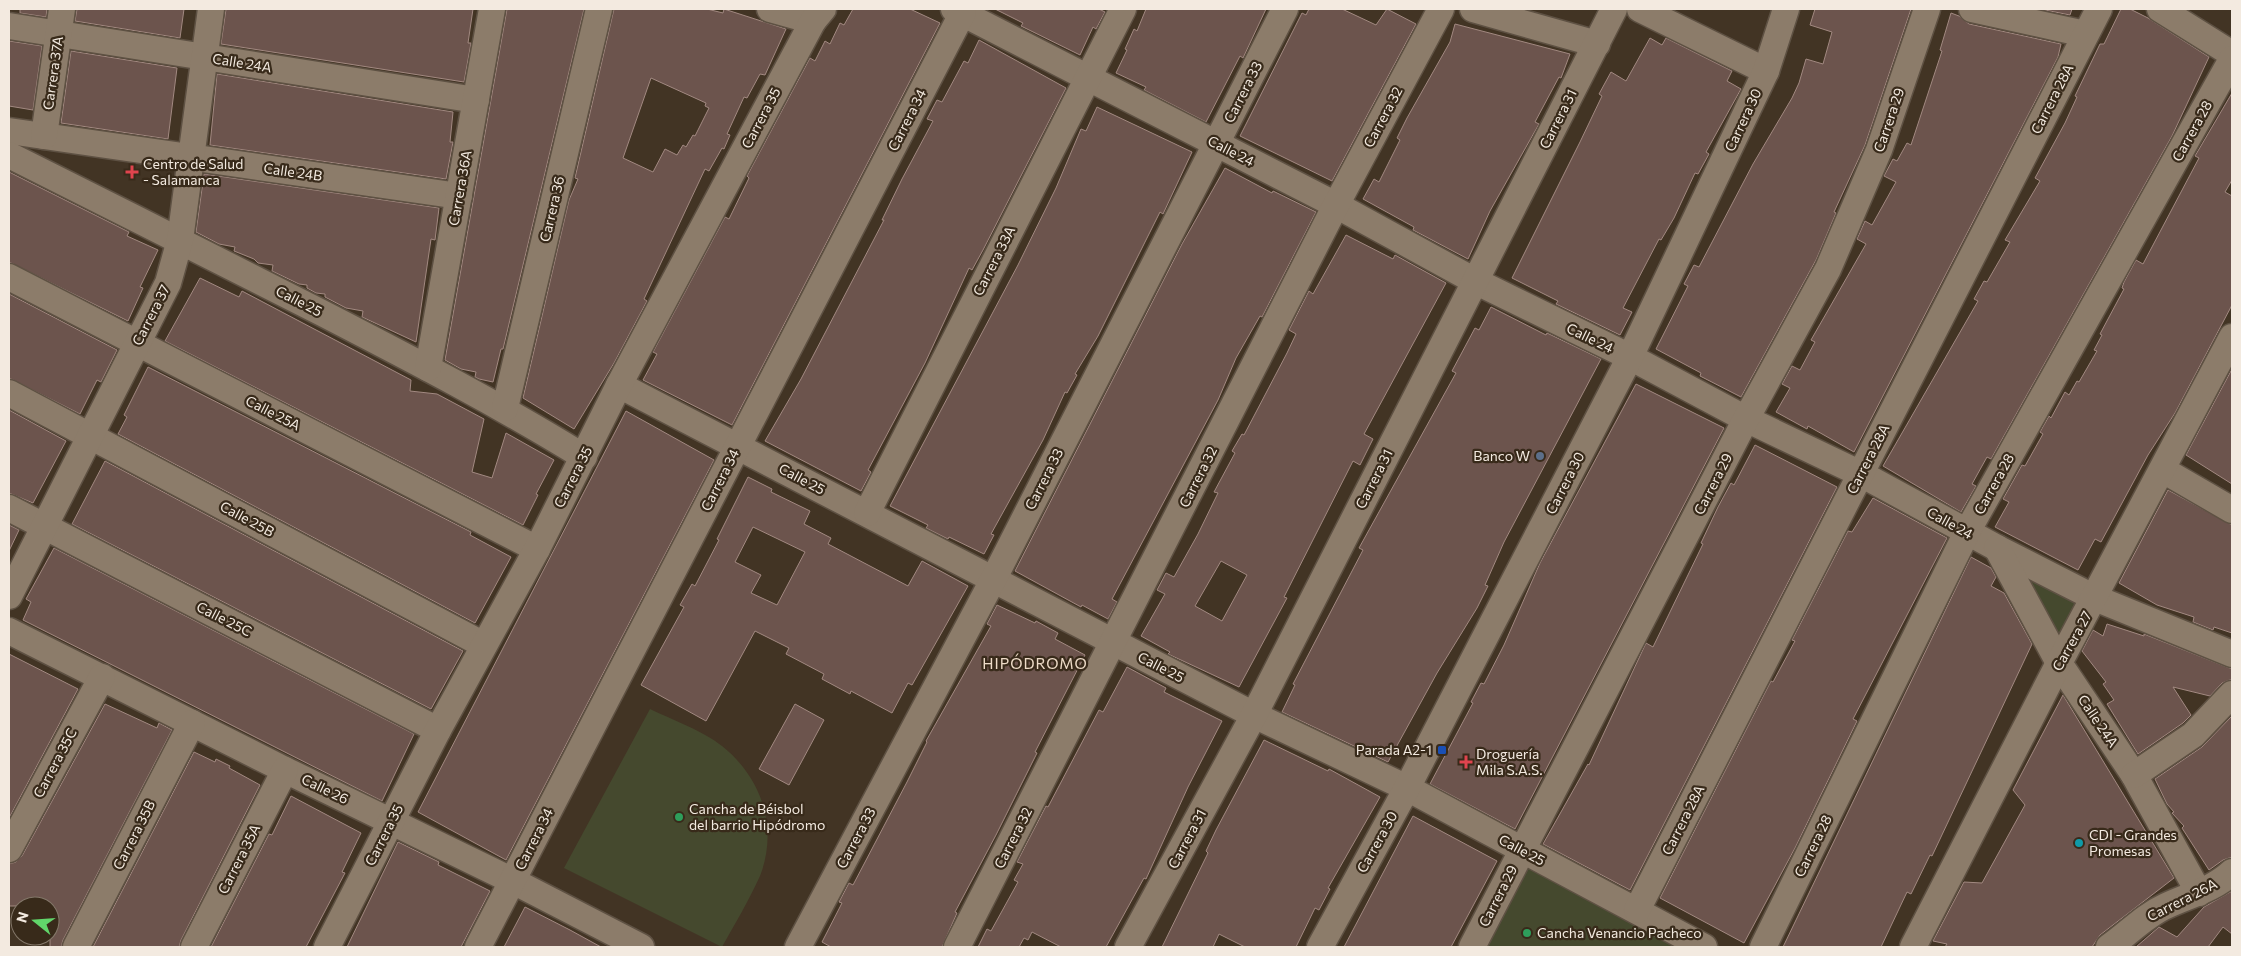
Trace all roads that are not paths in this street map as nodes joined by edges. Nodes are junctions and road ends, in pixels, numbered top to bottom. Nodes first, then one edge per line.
1 (62, 9) edge
2 (211, 9) edge
3 (492, 9) edge
4 (599, 9) edge
5 (770, 9) edge
6 (1123, 9) edge
7 (1285, 9) edge
8 (1441, 9) edge
9 (1473, 9) edge
10 (1614, 9) edge
11 (1640, 9) edge
12 (1786, 9) edge
13 (1927, 9) edge
14 (1972, 9) edge
15 (2099, 9) edge
16 (2160, 9) edge
17 (958, 10) edge
18 (818, 15) edge
19 (9, 26) edge
20 (58, 34) junction
21 (2085, 34) junction
22 (1596, 44) junction
23 (2232, 54) edge
24 (204, 58) junction
25 (2232, 59) edge
26 (1766, 71) junction
27 (1087, 76) junction
28 (476, 100) junction
29 (9, 131) edge
30 (44, 136) junction
31 (1217, 144) junction
32 (9, 155) edge
33 (191, 157) junction
34 (459, 196) junction
35 (1336, 205) junction
36 (180, 240) junction
37 (9, 277) edge
38 (1476, 281) junction
39 (137, 343) junction
40 (2229, 350) edge
41 (1630, 357) junction
42 (428, 368) junction
43 (619, 385) junction
44 (9, 393) edge
45 (505, 408) junction
46 (1746, 419) junction
47 (90, 436) junction
48 (738, 446) junction
49 (584, 457) junction
50 (2163, 470) junction
51 (1860, 474) junction
52 (9, 508) edge
53 (2232, 510) edge
54 (867, 513) junction
55 (45, 526) junction
56 (1967, 532) junction
57 (1997, 548) junction
58 (537, 549) junction
59 (993, 580) junction
60 (9, 596) edge
61 (2095, 598) junction
62 (9, 631) edge
63 (1114, 643) junction
64 (484, 645) junction
65 (2232, 654) edge
66 (2059, 664) junction
67 (102, 677) junction
68 (2232, 694) edge
69 (1254, 715) junction
70 (192, 723) junction
71 (438, 730) junction
72 (285, 770) junction
73 (2134, 774) junction
74 (1407, 788) junction
75 (391, 821) junction
76 (9, 850) edge
77 (1522, 850) junction
78 (2232, 872) edge
79 (513, 881) junction
80 (2199, 894) junction
81 (1637, 910) junction
82 (76, 947) edge
83 (194, 947) edge
84 (327, 947) edge
85 (478, 947) edge
86 (638, 947) edge
87 (798, 947) edge
88 (957, 947) edge
89 (1128, 947) edge
90 (1320, 947) edge
91 (1472, 947) edge
92 (1704, 947) edge
93 (1763, 947) edge
94 (1913, 947) edge
95 (2109, 947) edge

1 - 20 street, Carrera 37A
2 - 24 street, Carrera 37
3 - 28 street, Carrera 36A
4 - 45 street, Carrera 36
5 - 18 street
6 - 27 street, Carrera 33A
7 - 31 street, Carrera 33
8 - 35 street, Carrera 32
9 - 22 street
10 - 22 street, Carrera 31
11 - 26 street
12 - 26 street, Carrera 30
13 - 46 street, Carrera 29
14 - 21 street
15 - 21 street, Carrera 28A
16 - 23 street
17 - 27 street, Calle 24
17 - 48 street, Carrera 34
18 - 43 street, Carrera 35
19 - 20 street, Calle 24A
20 - 24 street, Calle 24A
20 - 30 street, Carrera 37A
21 - 51 street, Carrera 28A
22 - 38 street, Carrera 31
24 - 28 street, Calle 24A
24 - 33 street, Carrera 37
25 - 56 street, Carrera 28
26 - 41 street, Carrera 30
27 - 31 street, Calle 24
27 - 54 street, Carrera 33A
28 - 34 street, Carrera 36A
29 - 30 street, Calle 24B
30 - 33 street, Calle 24B
31 - 35 street, Calle 24
31 - 59 street, Carrera 33
32 - 36 street, Calle 25
33 - 34 street, Calle 24B
33 - 36 street, Carrera 37
34 - 42 street, Carrera 36A
35 - 38 street, Calle 24
35 - 63 street, Carrera 32
36 - 39 street, Carrera 37
36 - 42 street, Calle 25
37 - 39 street, Calle 25A
38 - 41 street, Calle 24
38 - 69 street, Carrera 31
39 - 47 street, Carrera 37
39 - 58 street, Calle 25A
40 - 50 street, Carrera 27
41 - 46 street, Calle 24
41 - 74 street, Carrera 30
42 - 45 street, Calle 25
43 - 48 street, Calle 25
43 - 49 street, Carrera 35
44 - 47 street, Calle 25B
45 - 49 street, Calle 25
46 - 51 street, Calle 24
46 - 77 street, Carrera 29
47 - 55 street, Carrera 37
47 - 64 street, Calle 25B
48 - 54 street, Calle 25
48 - 79 street, Carrera 34
49 - 58 street, Carrera 35
50 - 53 street
50 - 61 street, Carrera 27
51 - 56 street, Calle 24
51 - 81 street, Carrera 28A
52 - 55 street, Calle 25C
54 - 59 street, Calle 25
55 - 60 street, Carrera 37
55 - 71 street, Calle 25C
56 - 57 street, Calle 24
56 - 93 street, Carrera 28
57 - 61 street, Calle 24
57 - 66 street, Calle 24A
58 - 64 street, Carrera 35
59 - 63 street, Calle 25
59 - 87 street, Carrera 33
61 - 65 street, Calle 24
61 - 66 street, Carrera 27
62 - 67 street, Calle 26
63 - 69 street, Calle 25
63 - 88 street, Carrera 32
64 - 71 street, Carrera 35
66 - 73 street, Calle 24A
66 - 94 street, Carrera 27
67 - 70 street, Calle 26
67 - 76 street, Carrera 35C
68 - 73 street
69 - 74 street, Calle 25
69 - 89 street, Carrera 31
70 - 72 street, Calle 26
70 - 82 street, Carrera 35B
71 - 75 street, Carrera 35
72 - 75 street, Calle 26
72 - 83 street, Carrera 35A
73 - 80 street, Calle 24A
74 - 77 street, Calle 25
74 - 90 street, Carrera 30
75 - 79 street, Calle 26
75 - 84 street, Carrera 35
77 - 81 street, Calle 25
77 - 91 street, Carrera 29
78 - 80 street, Carrera 26A
79 - 85 street, Carrera 34
79 - 86 street, Calle 26
80 - 95 street, Carrera 26A
81 - 92 street, Calle 25

